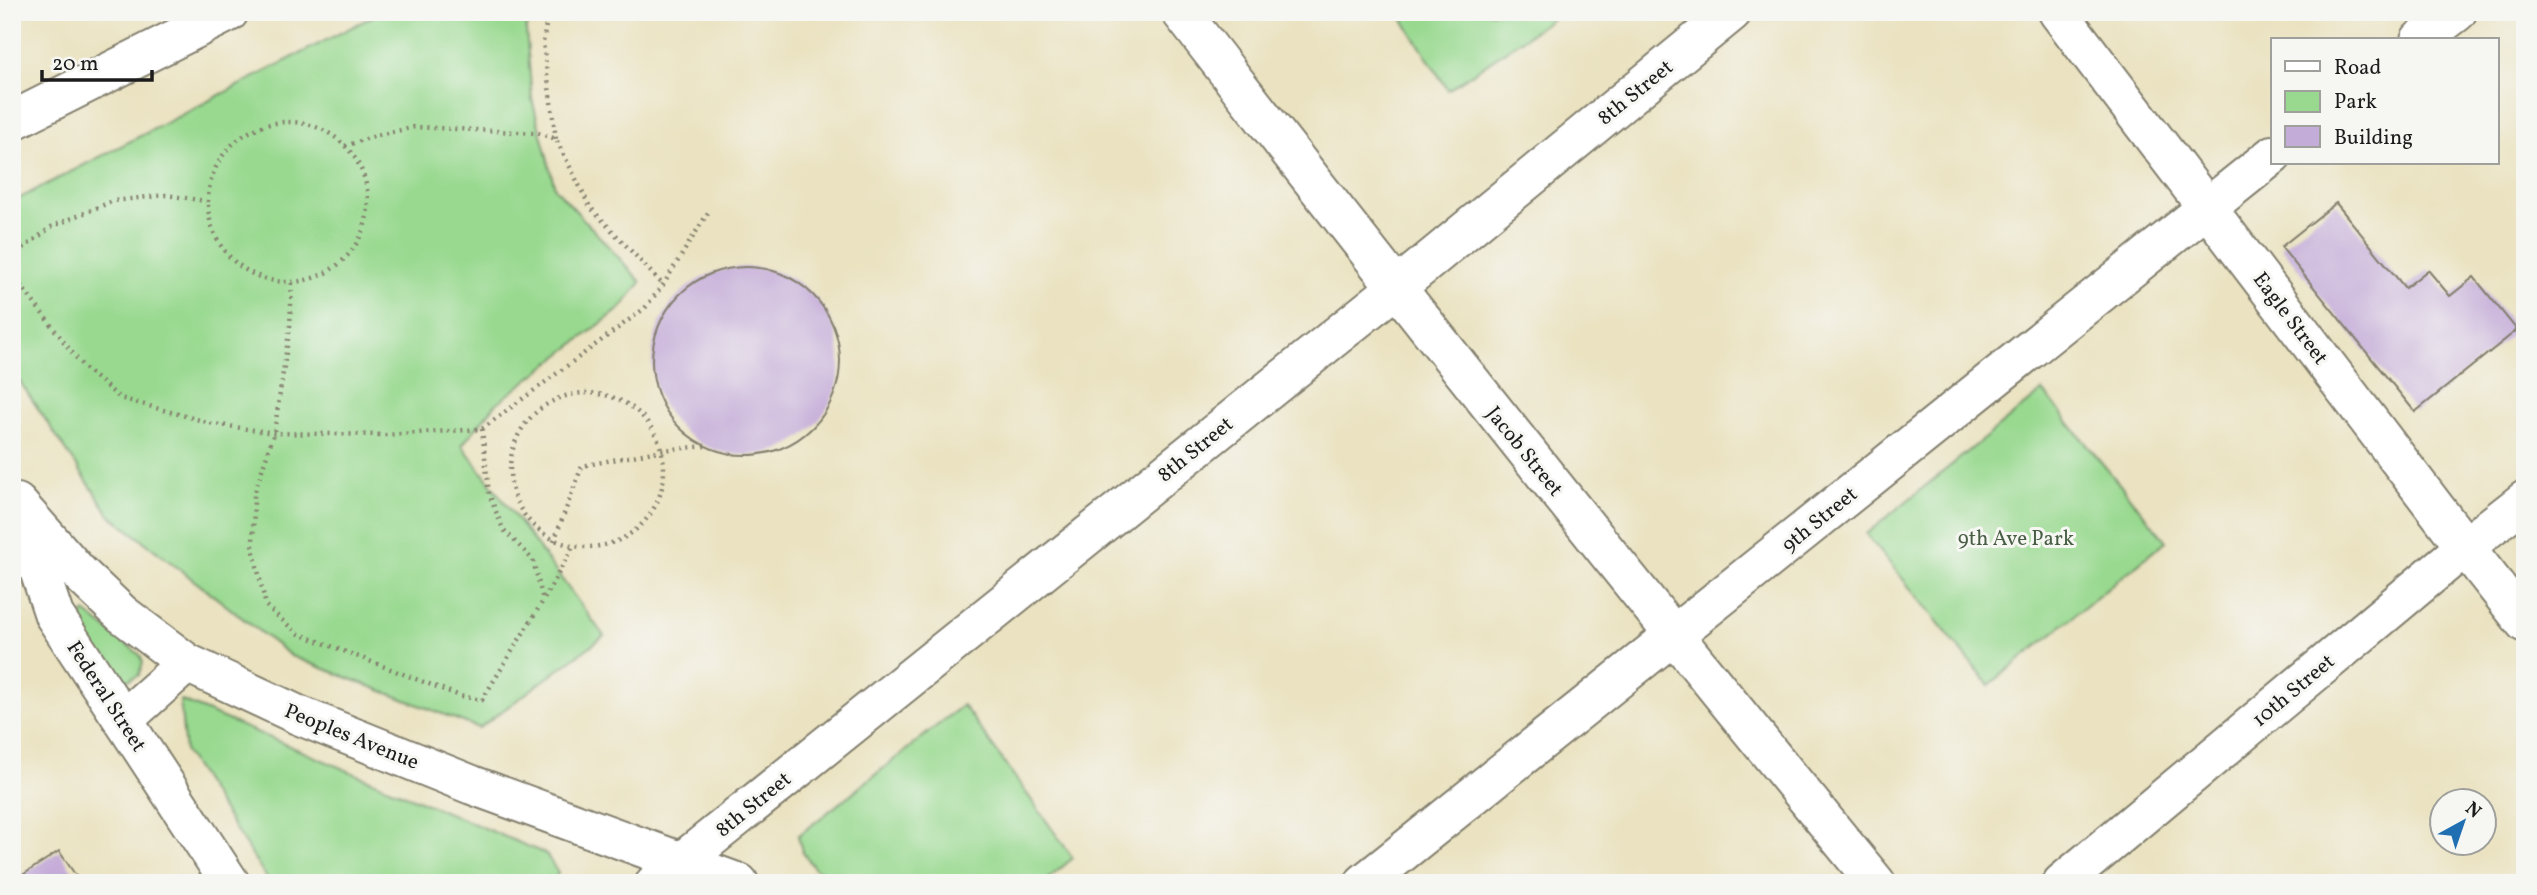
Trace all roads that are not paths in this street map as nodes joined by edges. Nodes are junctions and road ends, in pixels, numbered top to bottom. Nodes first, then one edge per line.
1 (229, 12) edge
2 (1181, 12) edge
3 (1732, 12) edge
4 (2058, 12) edge
5 (2457, 12) edge
6 (2423, 38) edge
7 (12, 121) edge
8 (2271, 157) edge
9 (2206, 207) junction
10 (1395, 288) junction
11 (15, 499) edge
12 (2525, 499) edge
13 (2465, 547) junction
14 (2525, 623) edge
15 (1674, 637) junction
16 (187, 663) junction
17 (123, 720) junction
18 (668, 872) edge
19 (230, 883) edge
20 (739, 883) edge
21 (1364, 883) edge
22 (1877, 883) edge
23 (2062, 883) edge

1 - 7 street
2 - 10 street, Jacob Street
3 - 10 street, 8th Street
4 - 9 street, Eagle Street
5 - 6 street
8 - 9 street, 9th Street
9 - 13 street, Eagle Street
9 - 15 street, 9th Street
10 - 15 street, Jacob Street
10 - 18 street, 8th Street
11 - 16 street, Peoples Avenue
11 - 17 street, Federal Street
12 - 13 street, 10th Street
13 - 14 street, Eagle Street
13 - 23 street, 10th Street
15 - 21 street, 9th Street
15 - 22 street, Jacob Street
16 - 17 street
16 - 18 street, Peoples Avenue
17 - 19 street, Federal Street
18 - 20 street, Peoples Avenue

